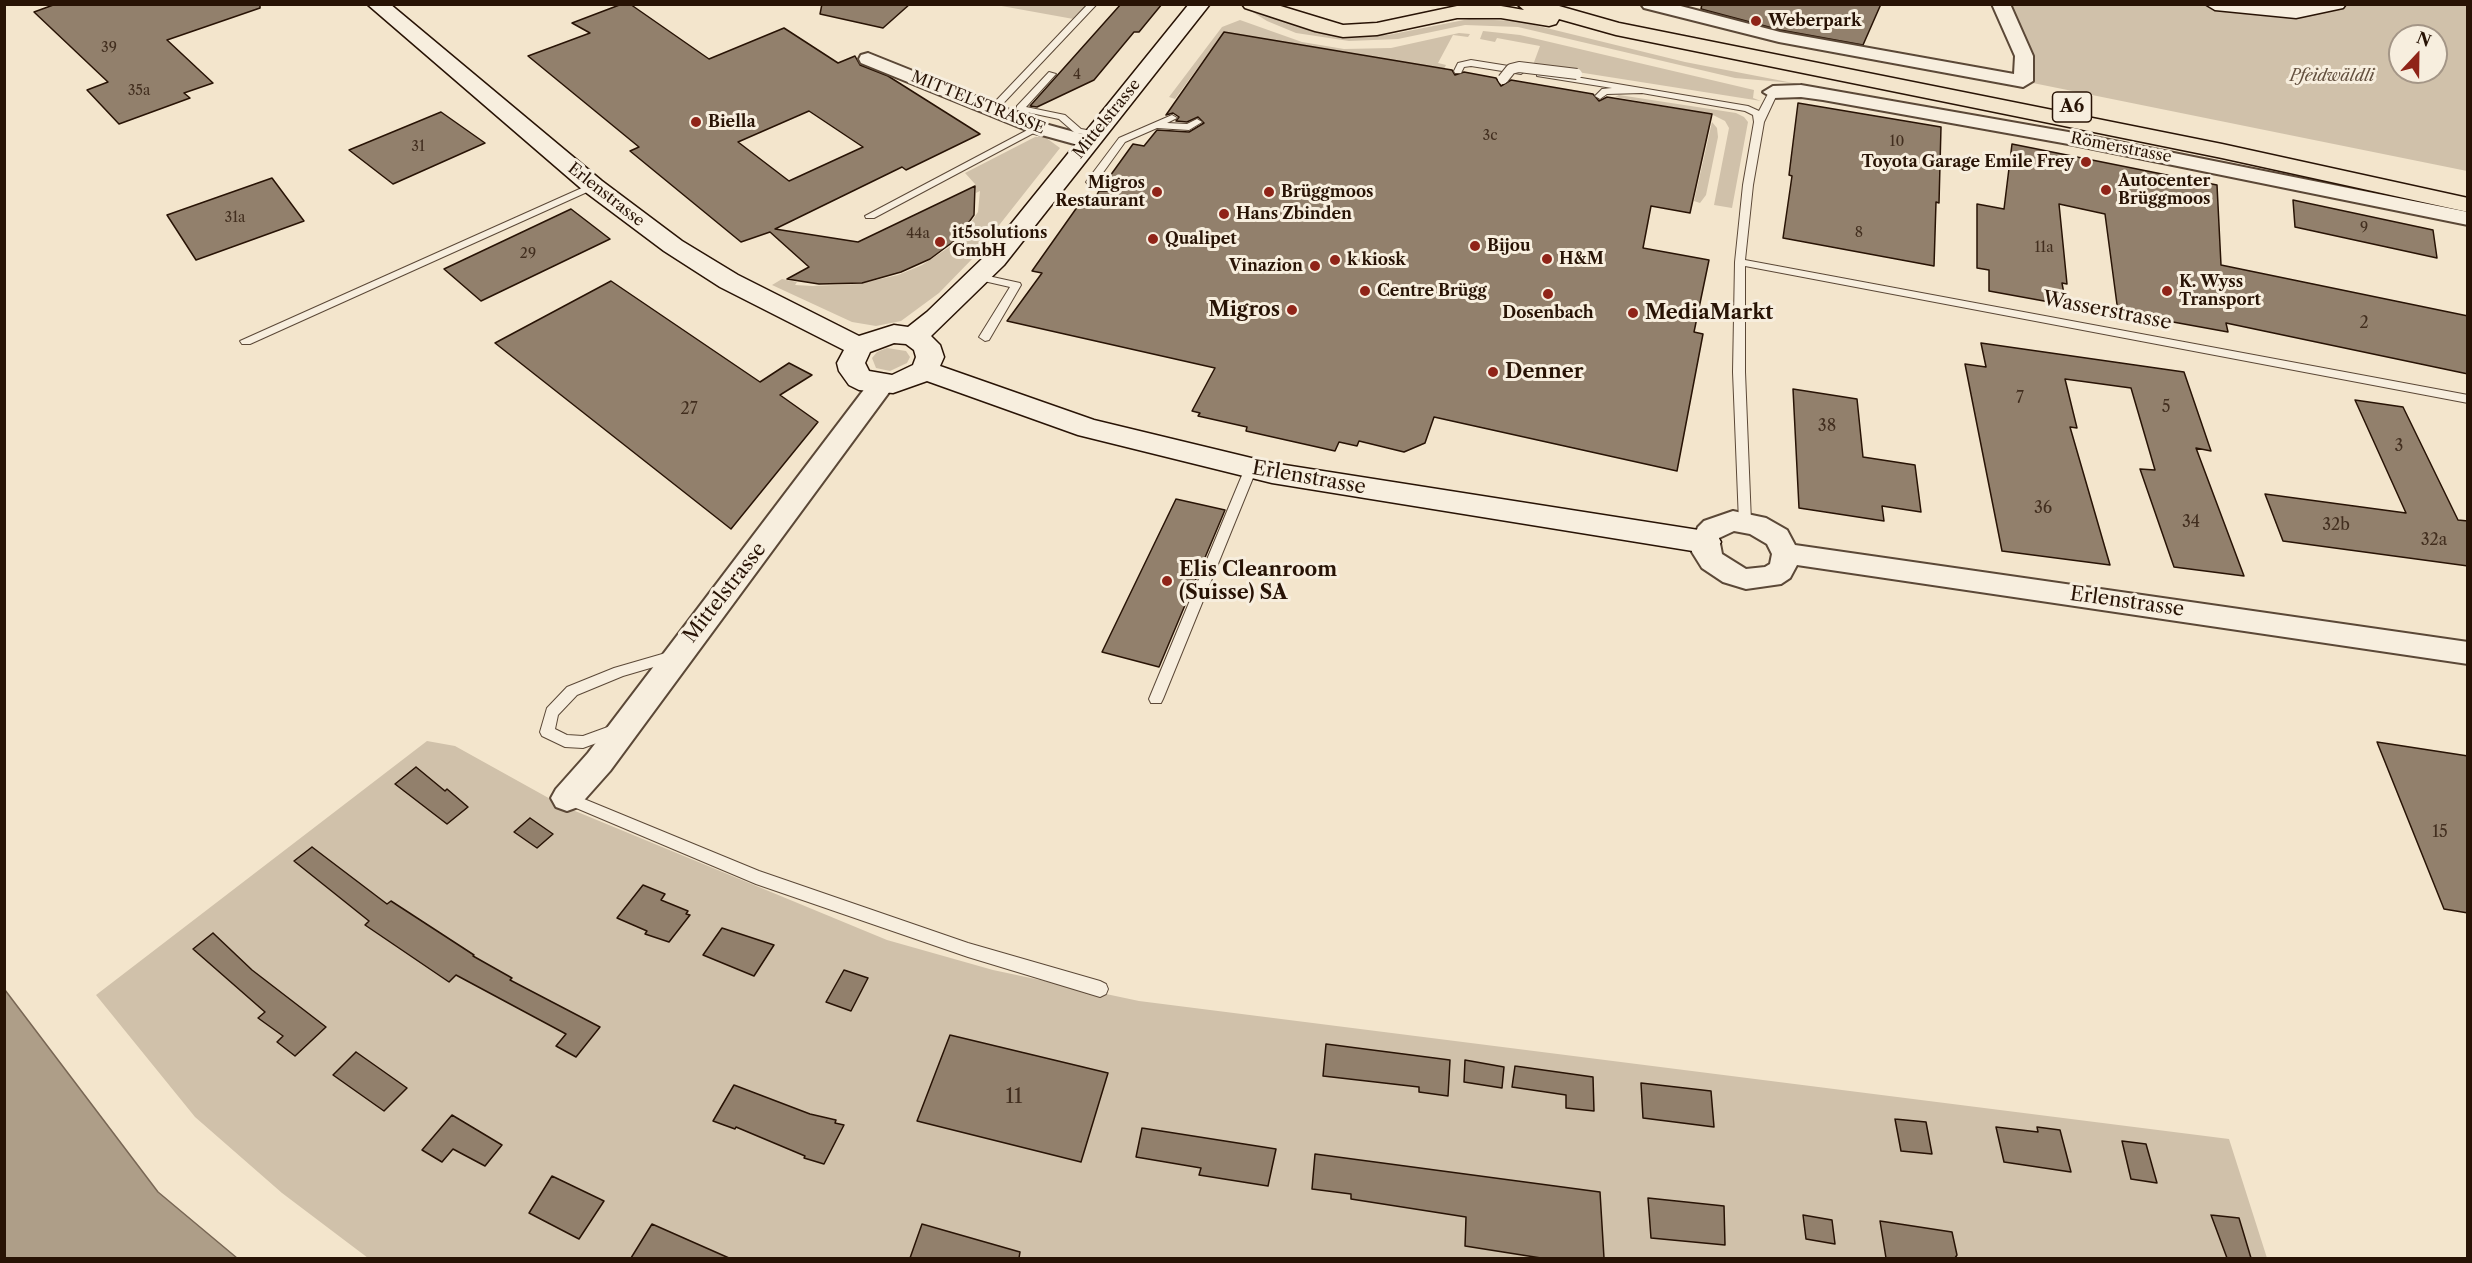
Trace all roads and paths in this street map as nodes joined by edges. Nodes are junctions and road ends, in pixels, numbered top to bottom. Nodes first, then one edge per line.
1 (377, 4) edge
2 (1093, 4) edge
3 (1200, 4) edge
4 (1252, 4) edge
5 (1404, 4) edge
6 (1527, 4) edge
7 (1576, 4) edge
8 (1650, 4) edge
9 (2001, 4) edge
10 (2215, 4) edge
11 (2336, 4) edge
12 (1286, 9) edge
13 (868, 59) dead end
14 (1458, 71) dead end
15 (1052, 74) dead end
16 (1503, 79) dead end
17 (1642, 90) junction
18 (1773, 92) joint
19 (1600, 96) dead end
20 (1688, 98) junction
21 (993, 109) junction
22 (2013, 109) junction
23 (1172, 118) dead end
24 (1197, 122) dead end
25 (1758, 122) junction
26 (1154, 126) junction
27 (1038, 128) junction
28 (1092, 138) junction
29 (2379, 176) junction
30 (593, 186) junction
31 (1102, 187) dead end
32 (2468, 189) edge
33 (2468, 205) edge
34 (870, 216) dead end
35 (2468, 219) edge
36 (1740, 262) junction
37 (979, 277) junction
38 (913, 337) junction
39 (985, 337) dead end
40 (246, 341) dead end
41 (859, 347) junction
42 (924, 370) junction
43 (881, 385) junction
44 (2468, 399) edge
45 (1251, 468) junction
46 (1745, 522) junction
47 (1705, 542) junction
48 (1786, 554) junction
49 (2468, 653) edge
50 (678, 655) junction
51 (1156, 699) dead end
52 (624, 727) junction
53 (567, 798) joint
54 (1100, 988) dead end

1 - 30 main road, Erlenstrasse
2 - 21 lane
3 - 28 main road, Mittelstrasse
4 - 12 highway
5 - 12 highway
6 - 22 highway, A6
7 - 29 highway, A6
8 - 9 street
10 - 11 main road
12 - 22 highway
13 - 21 street, MITTELSTRASSE
14 - 17 lane
15 - 28 lane
16 - 20 lane, bridge
17 - 19 lane
17 - 20 lane
18 - 25 lane
18 - 35 street, Römerstrasse
20 - 25 lane
21 - 27 street, MITTELSTRASSE
22 - 29 highway, A6
23 - 26 lane
24 - 26 lane
25 - 36 lane
26 - 31 lane
27 - 28 street, MITTELSTRASSE
27 - 34 lane
28 - 37 main road, Mittelstrasse
29 - 32 highway, A6
29 - 33 highway, A6
30 - 40 lane
30 - 41 main road, Erlenstrasse
36 - 44 lane, Wasserstrasse
36 - 46 lane
37 - 38 main road, Mittelstrasse
37 - 39 lane
38 - 41 main road
38 - 42 main road
41 - 43 main road
42 - 43 main road
42 - 45 main road, Erlenstrasse
43 - 50 street, Mittelstrasse
45 - 47 main road, Erlenstrasse
45 - 51 lane
46 - 47 street
46 - 48 street
47 - 48 street
48 - 49 street, Erlenstrasse
50 - 52 street, Mittelstrasse
50 - 52 lane
52 - 53 street, Mittelstrasse
53 - 54 lane

